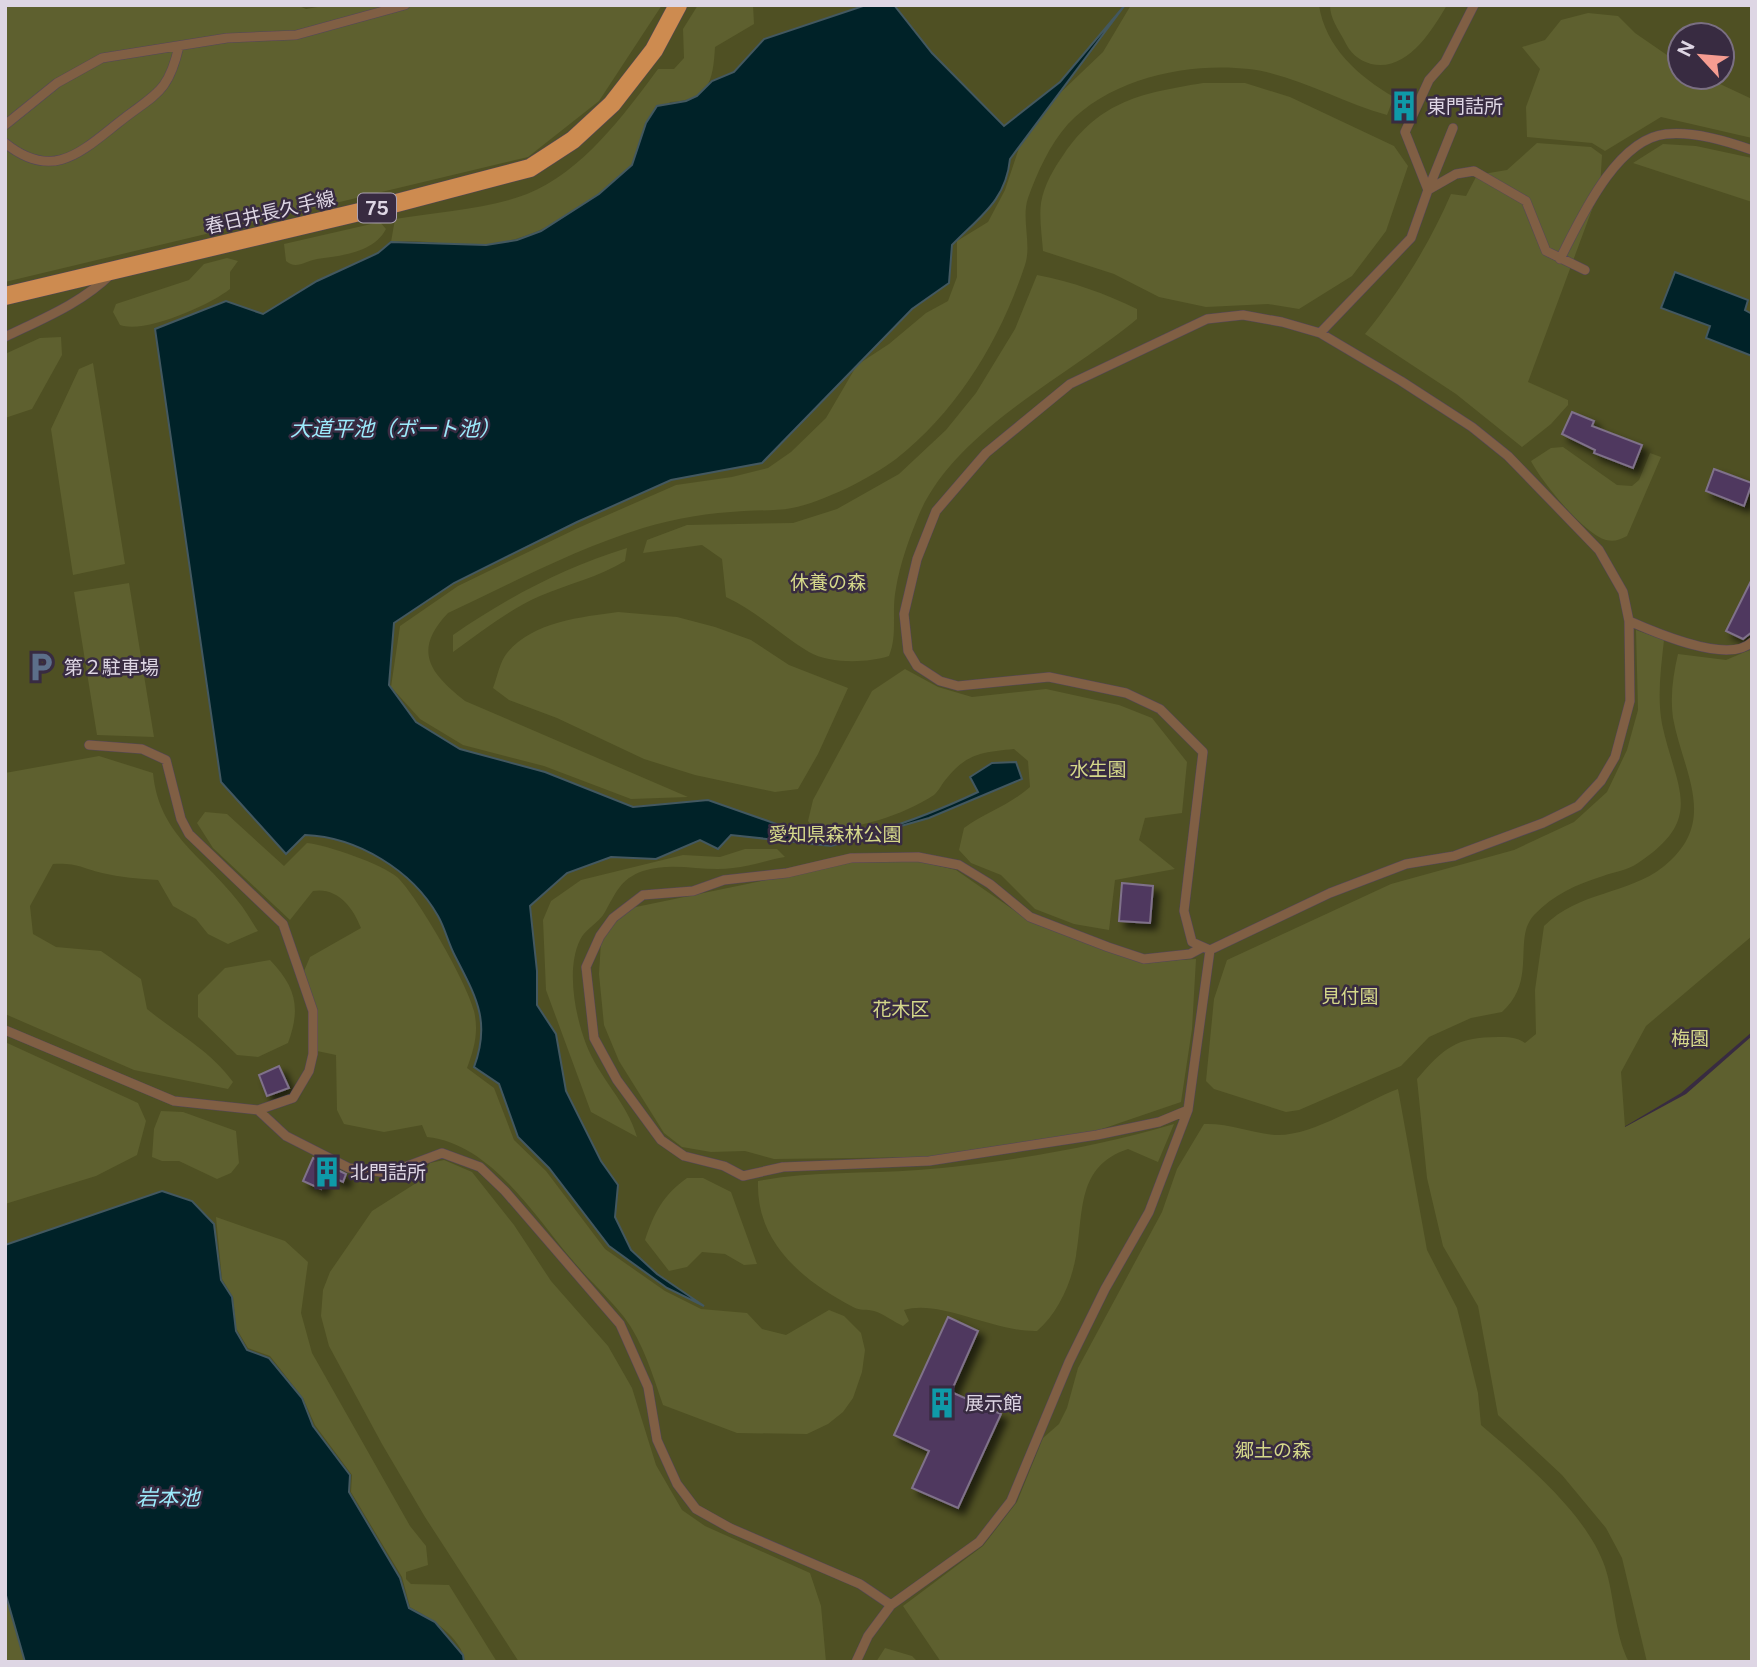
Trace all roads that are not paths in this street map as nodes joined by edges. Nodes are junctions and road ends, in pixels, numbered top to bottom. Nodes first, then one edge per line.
1 (405, 5) edge
2 (678, 5) edge
3 (1474, 5) edge
4 (180, 46) junction
5 (5, 125) edge
6 (1453, 128) dead end
7 (5, 143) edge
8 (1752, 149) edge
9 (1428, 190) junction
10 (1560, 259) junction
11 (114, 270) junction
12 (1585, 271) dead end
13 (5, 296) edge
14 (1320, 333) junction
15 (5, 337) edge
16 (1629, 621) junction
17 (1752, 642) edge
18 (89, 745) dead end
19 (1206, 948) junction
20 (5, 1030) edge
21 (258, 1110) junction
22 (1188, 1110) junction
23 (891, 1605) junction
24 (856, 1662) edge

1 - 4 lane
2 - 11 main road, 春日井長久手線 / 75
3 - 9 lane
4 - 5 lane
4 - 7 lane
6 - 9 lane
8 - 10 lane
9 - 10 lane
9 - 14 lane
10 - 12 lane
11 - 13 main road, 春日井長久手線 / 75
11 - 15 lane
14 - 16 lane
14 - 19 lane
16 - 17 lane
16 - 19 lane
18 - 21 lane
19 - 22 lane
19 - 22 lane
20 - 21 lane
21 - 23 lane
22 - 23 lane
23 - 24 lane

